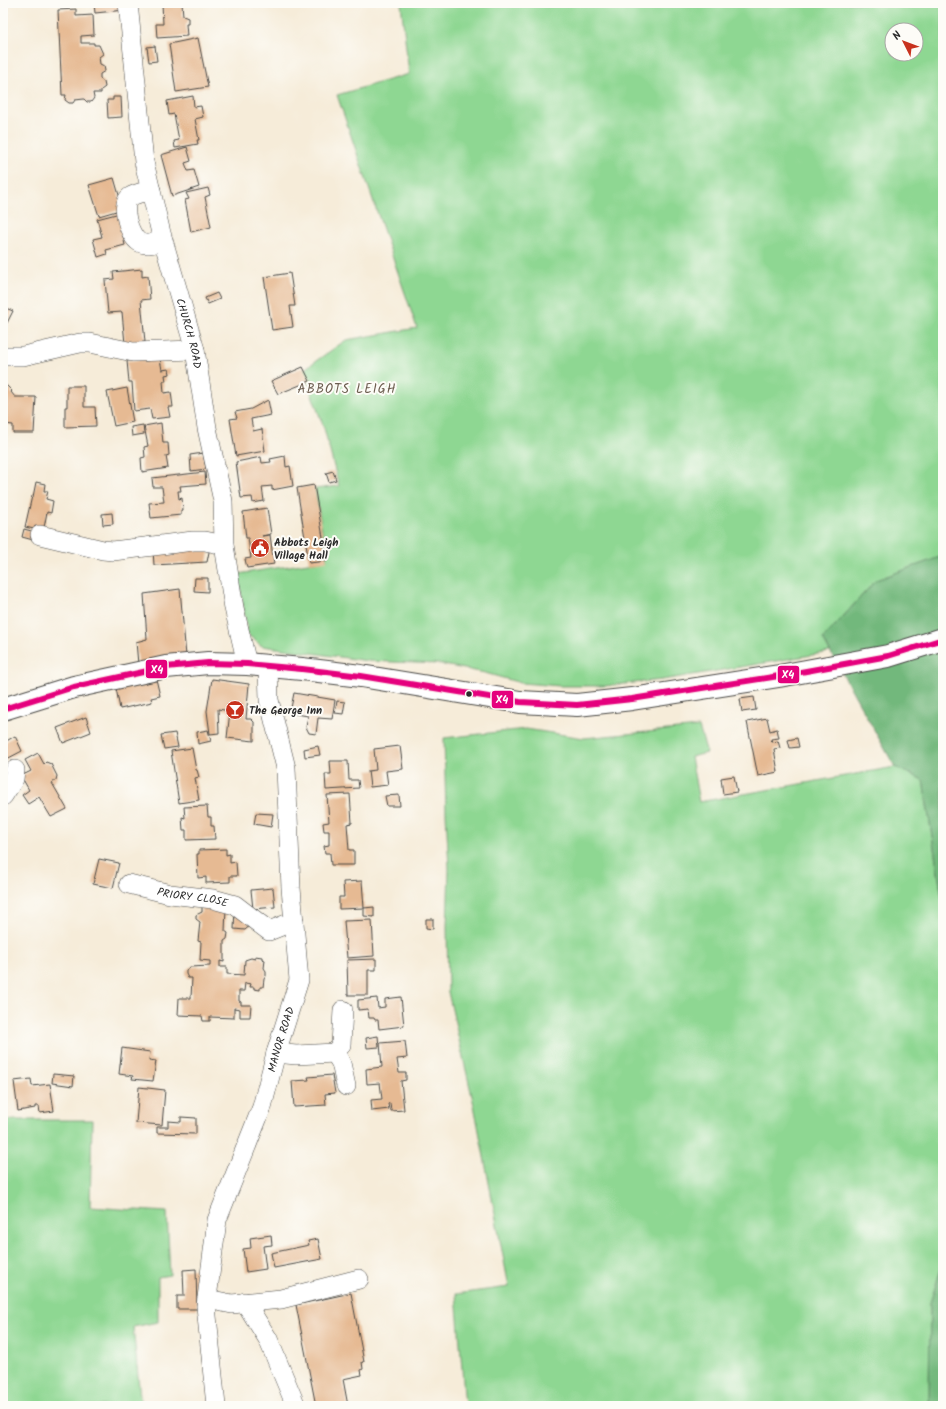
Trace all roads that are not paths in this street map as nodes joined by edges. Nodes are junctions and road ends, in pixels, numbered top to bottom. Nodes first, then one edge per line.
1 (128, 3) edge
2 (151, 190) junction
3 (163, 241) junction
4 (195, 350) junction
5 (3, 356) edge
6 (40, 536) dead end
7 (224, 545) junction
8 (943, 639) edge
9 (247, 664) junction
10 (268, 666) junction
11 (3, 709) edge
12 (14, 770) dead end
13 (3, 796) edge
14 (130, 884) dead end
15 (294, 921) junction
16 (343, 1010) dead end
17 (276, 1053) junction
18 (335, 1053) junction
19 (346, 1086) dead end
20 (359, 1279) dead end
21 (208, 1299) junction
22 (245, 1302) junction
23 (216, 1406) edge
24 (296, 1406) edge

1 - 2 street, CHURCH ROAD
2 - 3 street, CHURCH ROAD
2 - 3 street
3 - 4 street, CHURCH ROAD
4 - 5 street
4 - 7 street, CHURCH ROAD
6 - 7 street
7 - 9 street, CHURCH ROAD
8 - 10 main road
9 - 10 main road
9 - 11 main road
10 - 15 street, MANOR ROAD
12 - 13 street
14 - 15 street, PRIORY CLOSE
15 - 17 street, MANOR ROAD
16 - 18 street
17 - 18 street
17 - 21 street, MANOR ROAD
18 - 19 street
20 - 22 street
21 - 22 street
21 - 23 street, MANOR ROAD
22 - 24 street

